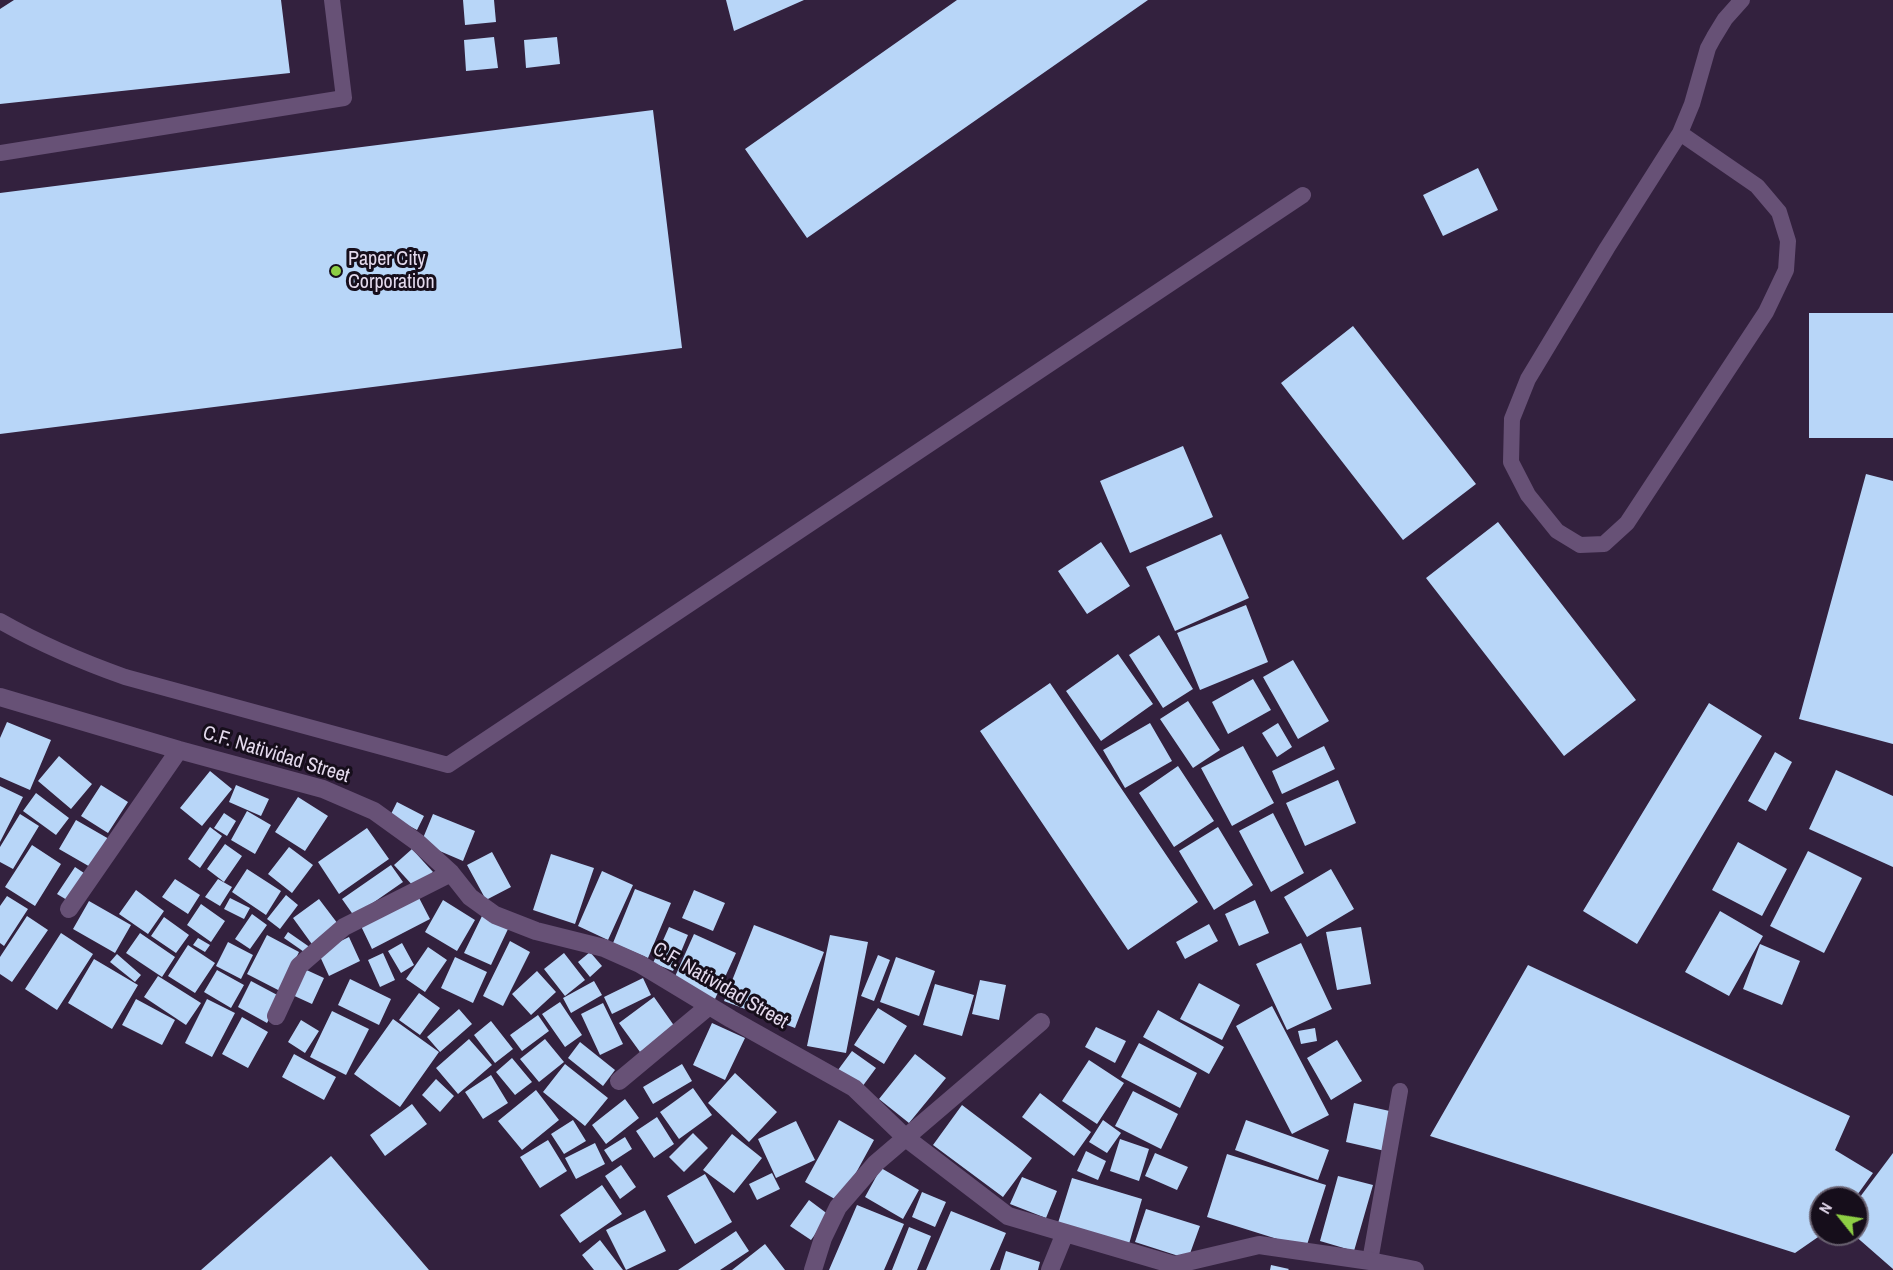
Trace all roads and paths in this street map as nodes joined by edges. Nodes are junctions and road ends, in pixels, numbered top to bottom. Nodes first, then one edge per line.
1 (332, 0) edge
2 (1742, 0) edge
3 (1680, 133) junction
4 (0, 153) edge
5 (1303, 195) dead end
6 (0, 621) edge
7 (0, 698) edge
8 (179, 750) junction
9 (451, 873) junction
10 (69, 909) dead end
11 (709, 1006) junction
12 (276, 1016) dead end
13 (1041, 1022) dead end
14 (619, 1081) dead end
15 (1400, 1091) dead end
16 (906, 1138) junction
17 (1065, 1233) junction
18 (1370, 1261) junction
19 (813, 1270) edge
20 (1050, 1270) edge
21 (1415, 1270) edge

1 - 4 lane
2 - 3 lane
3 - 3 lane
5 - 6 lane
7 - 8 street, C.F. Natividad Street
8 - 9 street, C.F. Natividad Street
8 - 10 street
9 - 11 street, C.F. Natividad Street
9 - 12 street
11 - 14 street
11 - 16 street, C.F. Natividad Street
13 - 16 street
15 - 18 lane
16 - 17 street, C.F. Natividad Street
16 - 19 street
17 - 18 street, C.F. Natividad Street
17 - 20 street
18 - 21 street, C.F. Natividad Street

